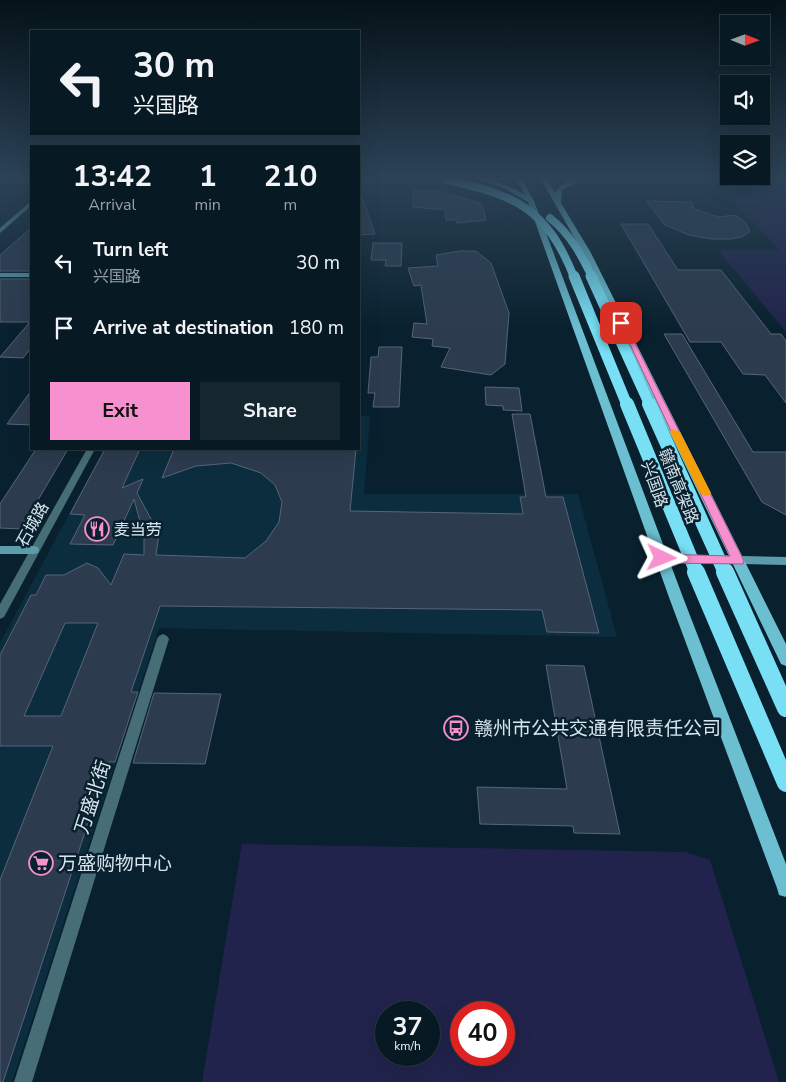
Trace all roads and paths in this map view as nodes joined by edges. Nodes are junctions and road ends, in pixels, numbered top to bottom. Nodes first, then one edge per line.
1 (542, 229) edge
2 (550, 229) edge
3 (563, 229) edge
4 (573, 229) edge
5 (0, 275) edge
6 (30, 275) edge
7 (90, 450) edge
8 (0, 550) edge
9 (34, 550) junction
10 (662, 558) junction
11 (739, 561) junction
12 (786, 561) edge
13 (0, 614) edge
14 (163, 639) dead end
15 (786, 659) edge
16 (786, 708) edge
17 (786, 783) edge
18 (786, 888) edge
19 (23, 1082) edge

1 - 10 main road, 兴国路
2 - 17 highway, 赣南高架路, bridge
3 - 16 highway, 赣南高架路, bridge
4 - 11 main road
5 - 6 main road
7 - 9 street, 石城路
8 - 9 main road
9 - 13 street, 石城路
10 - 11 main road
10 - 18 main road, 兴国路
11 - 12 main road
11 - 15 main road
14 - 19 street, 万盛北街

